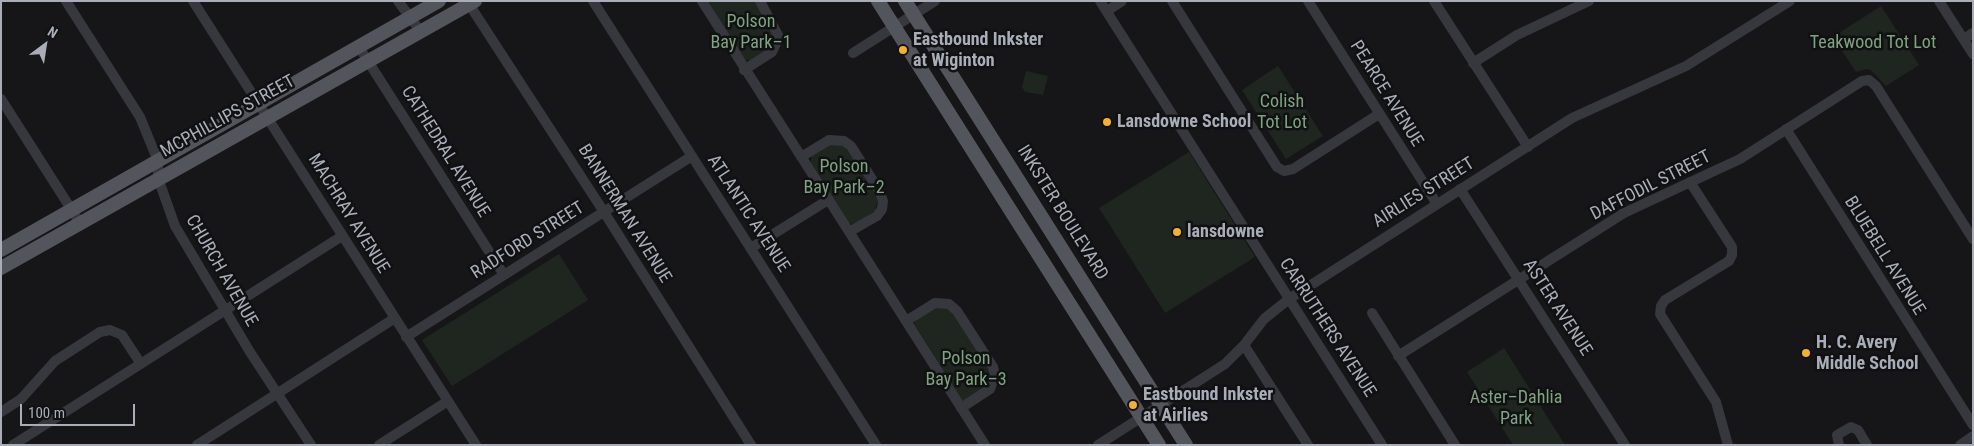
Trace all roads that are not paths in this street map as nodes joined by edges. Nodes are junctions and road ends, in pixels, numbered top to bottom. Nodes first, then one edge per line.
1 (66, 1) edge
2 (192, 1) edge
3 (398, 1) edge
4 (438, 1) edge
5 (593, 1) edge
6 (702, 1) edge
7 (760, 1) edge
8 (878, 1) edge
9 (905, 1) edge
10 (935, 1) edge
11 (1100, 1) edge
12 (1122, 1) edge
13 (1172, 1) edge
14 (1308, 1) edge
15 (1434, 1) edge
16 (1590, 1) edge
17 (1790, 1) edge
18 (1939, 1) edge
19 (471, 2) edge
20 (1106, 11) junction
21 (914, 15) junction
22 (409, 18) junction
23 (894, 26) junction
24 (421, 32) junction
25 (1973, 34) edge
26 (1964, 39) junction
27 (359, 47) junction
28 (854, 53) dead end
29 (1973, 54) edge
30 (368, 62) junction
31 (1473, 63) junction
32 (744, 70) junction
33 (1, 99) edge
34 (258, 105) junction
35 (1379, 114) junction
36 (266, 117) junction
37 (1786, 129) junction
38 (1528, 147) junction
39 (692, 156) junction
40 (801, 157) junction
41 (158, 160) junction
42 (158, 178) junction
43 (1690, 182) junction
44 (1460, 189) junction
45 (828, 200) junction
46 (1437, 204) junction
47 (72, 210) junction
48 (604, 212) junction
49 (80, 223) junction
50 (849, 232) junction
51 (342, 236) junction
52 (1973, 239) edge
53 (751, 248) junction
54 (1, 250) edge
55 (1, 268) edge
56 (504, 275) junction
57 (1519, 280) junction
58 (1289, 299) junction
59 (225, 311) junction
60 (1372, 313) dead end
61 (395, 318) junction
62 (906, 321) junction
63 (406, 337) junction
64 (1244, 346) junction
65 (1398, 356) junction
66 (141, 364) junction
67 (277, 394) junction
68 (448, 401) junction
69 (1161, 405) junction
70 (961, 408) junction
71 (1, 412) edge
72 (1142, 418) junction
73 (1973, 425) edge
74 (1973, 436) edge
75 (748, 444) edge
76 (13, 445) edge
77 (198, 445) edge
78 (311, 445) edge
79 (379, 445) edge
80 (476, 445) edge
81 (876, 445) edge
82 (985, 445) edge
83 (1098, 445) edge
84 (1159, 445) edge
85 (1186, 445) edge
86 (1308, 445) edge
87 (1382, 445) edge
88 (1455, 445) edge
89 (1625, 445) edge
90 (1728, 445) edge
91 (1840, 445) edge
92 (1867, 445) edge
93 (1960, 445) edge

1 - 41 street, CHURCH AVENUE
2 - 34 street, MACHRAY AVENUE
3 - 22 street
4 - 22 main road, MCPHILLIPS STREET
5 - 39 street, ATLANTIC AVENUE
6 - 32 street
7 - 32 street
8 - 23 main road
9 - 21 main road, INKSTER BOULEVARD
10 - 21 street
11 - 20 street, CARRUTHERS AVENUE
12 - 20 street
13 - 35 street
14 - 35 street, PEARCE AVENUE
15 - 31 street
16 - 31 street
17 - 38 street, AIRLIES STREET
18 - 26 street
19 - 24 main road, MCPHILLIPS STREET
19 - 48 street, BANNERMAN AVENUE
20 - 58 street, CARRUTHERS AVENUE
21 - 23 street
21 - 69 main road, INKSTER BOULEVARD
22 - 24 street
22 - 27 main road, MCPHILLIPS STREET
23 - 28 street
23 - 72 main road
24 - 30 main road, MCPHILLIPS STREET
25 - 26 street
26 - 29 street
27 - 30 street, CATHEDRAL AVENUE
27 - 34 main road, MCPHILLIPS STREET
30 - 36 main road, MCPHILLIPS STREET
30 - 56 street, CATHEDRAL AVENUE
31 - 38 street
32 - 40 street
33 - 47 street
34 - 36 street, MACHRAY AVENUE
34 - 41 main road, MCPHILLIPS STREET
35 - 46 street, PEARCE AVENUE
36 - 42 main road, MCPHILLIPS STREET
36 - 51 street, MACHRAY AVENUE
37 - 43 street, DAFFODIL STREET
37 - 52 street, DAFFODIL STREET
37 - 73 street, BLUEBELL AVENUE
38 - 44 street, AIRLIES STREET
39 - 48 street, RADFORD STREET
39 - 53 street, ATLANTIC AVENUE
40 - 45 street
40 - 50 street
41 - 42 street, CHURCH AVENUE
41 - 47 main road, MCPHILLIPS STREET
42 - 49 main road, MCPHILLIPS STREET
42 - 59 street, CHURCH AVENUE
43 - 57 street, DAFFODIL STREET
43 - 90 street
44 - 46 street, AIRLIES STREET
44 - 57 street, ASTER AVENUE
45 - 50 street
45 - 53 street
46 - 58 street, AIRLIES STREET
47 - 49 street
47 - 54 main road, MCPHILLIPS STREET
48 - 56 street, RADFORD STREET
48 - 75 street, BANNERMAN AVENUE
49 - 55 main road, MCPHILLIPS STREET
50 - 62 street
51 - 59 street
51 - 61 street, MACHRAY AVENUE
53 - 81 street, ATLANTIC AVENUE
56 - 63 street, RADFORD STREET
57 - 65 street, DAFFODIL STREET
57 - 89 street, ASTER AVENUE
58 - 64 street, AIRLIES STREET
58 - 87 street, CARRUTHERS AVENUE
59 - 66 street
59 - 67 street, CHURCH AVENUE
60 - 65 street
61 - 63 street, MACHRAY AVENUE
61 - 67 street
62 - 70 street
62 - 70 street
63 - 68 street, MACHRAY AVENUE
64 - 69 street, AIRLIES STREET
64 - 86 street
65 - 88 street
66 - 71 street
66 - 76 street
67 - 77 street
67 - 78 street, CHURCH AVENUE
68 - 79 street
68 - 80 street, MACHRAY AVENUE
69 - 72 street, AIRLIES STREET
69 - 85 main road, INKSTER BOULEVARD
70 - 82 street
72 - 83 street, AIRLIES STREET
72 - 84 main road
74 - 93 street
91 - 92 street

